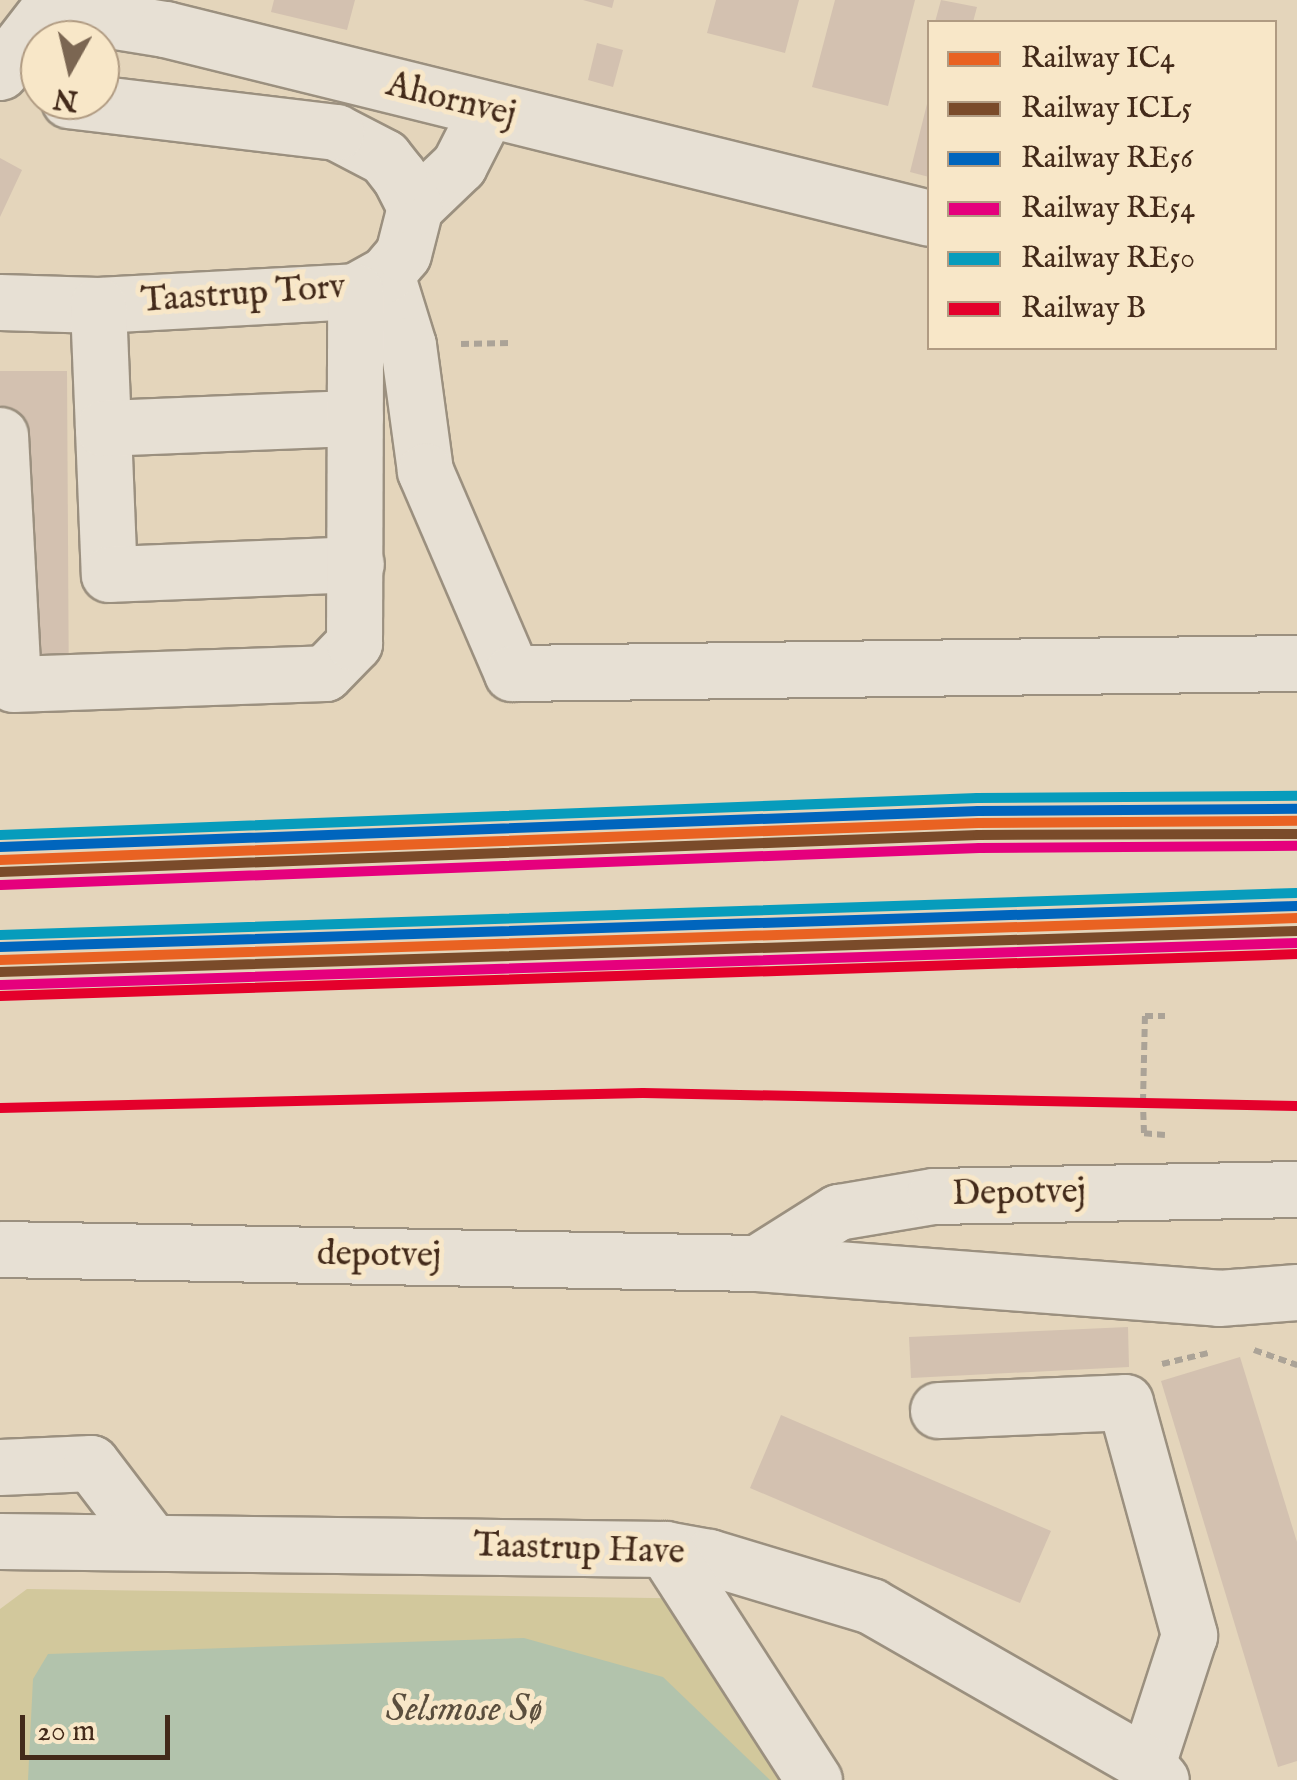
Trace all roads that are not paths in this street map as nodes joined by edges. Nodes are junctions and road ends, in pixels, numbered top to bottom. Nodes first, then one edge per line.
1 (0, 72) edge
2 (120, 106) edge
3 (487, 110) junction
4 (416, 206) junction
5 (927, 217) edge
6 (371, 282) junction
7 (0, 302) edge
8 (98, 305) junction
9 (355, 418) junction
10 (103, 428) junction
11 (0, 435) edge
12 (356, 564) junction
13 (6, 651) edge
14 (1297, 663) edge
15 (1297, 1189) edge
16 (0, 1250) edge
17 (757, 1263) junction
18 (1297, 1292) edge
19 (938, 1410) dead end
20 (0, 1467) edge
21 (0, 1540) edge
22 (149, 1540) junction
23 (665, 1549) junction
24 (1154, 1772) edge
25 (814, 1780) edge

1 - 3 street, Ahornvej
2 - 4 street
3 - 4 street
3 - 5 street, Ahornvej
4 - 6 street, Taastrup Torv
6 - 8 street, Taastrup Torv
6 - 9 street
6 - 14 street
7 - 8 street, Taastrup Torv
8 - 10 street
9 - 10 street
9 - 12 street
10 - 12 street
11 - 13 street
12 - 13 street
15 - 17 street, Depotvej
16 - 17 street, depotvej
17 - 18 street, depotvej
19 - 24 street
20 - 22 street
21 - 22 street, Taastrup Have
22 - 23 street, Taastrup Have
23 - 24 street, Taastrup Have
23 - 25 street

